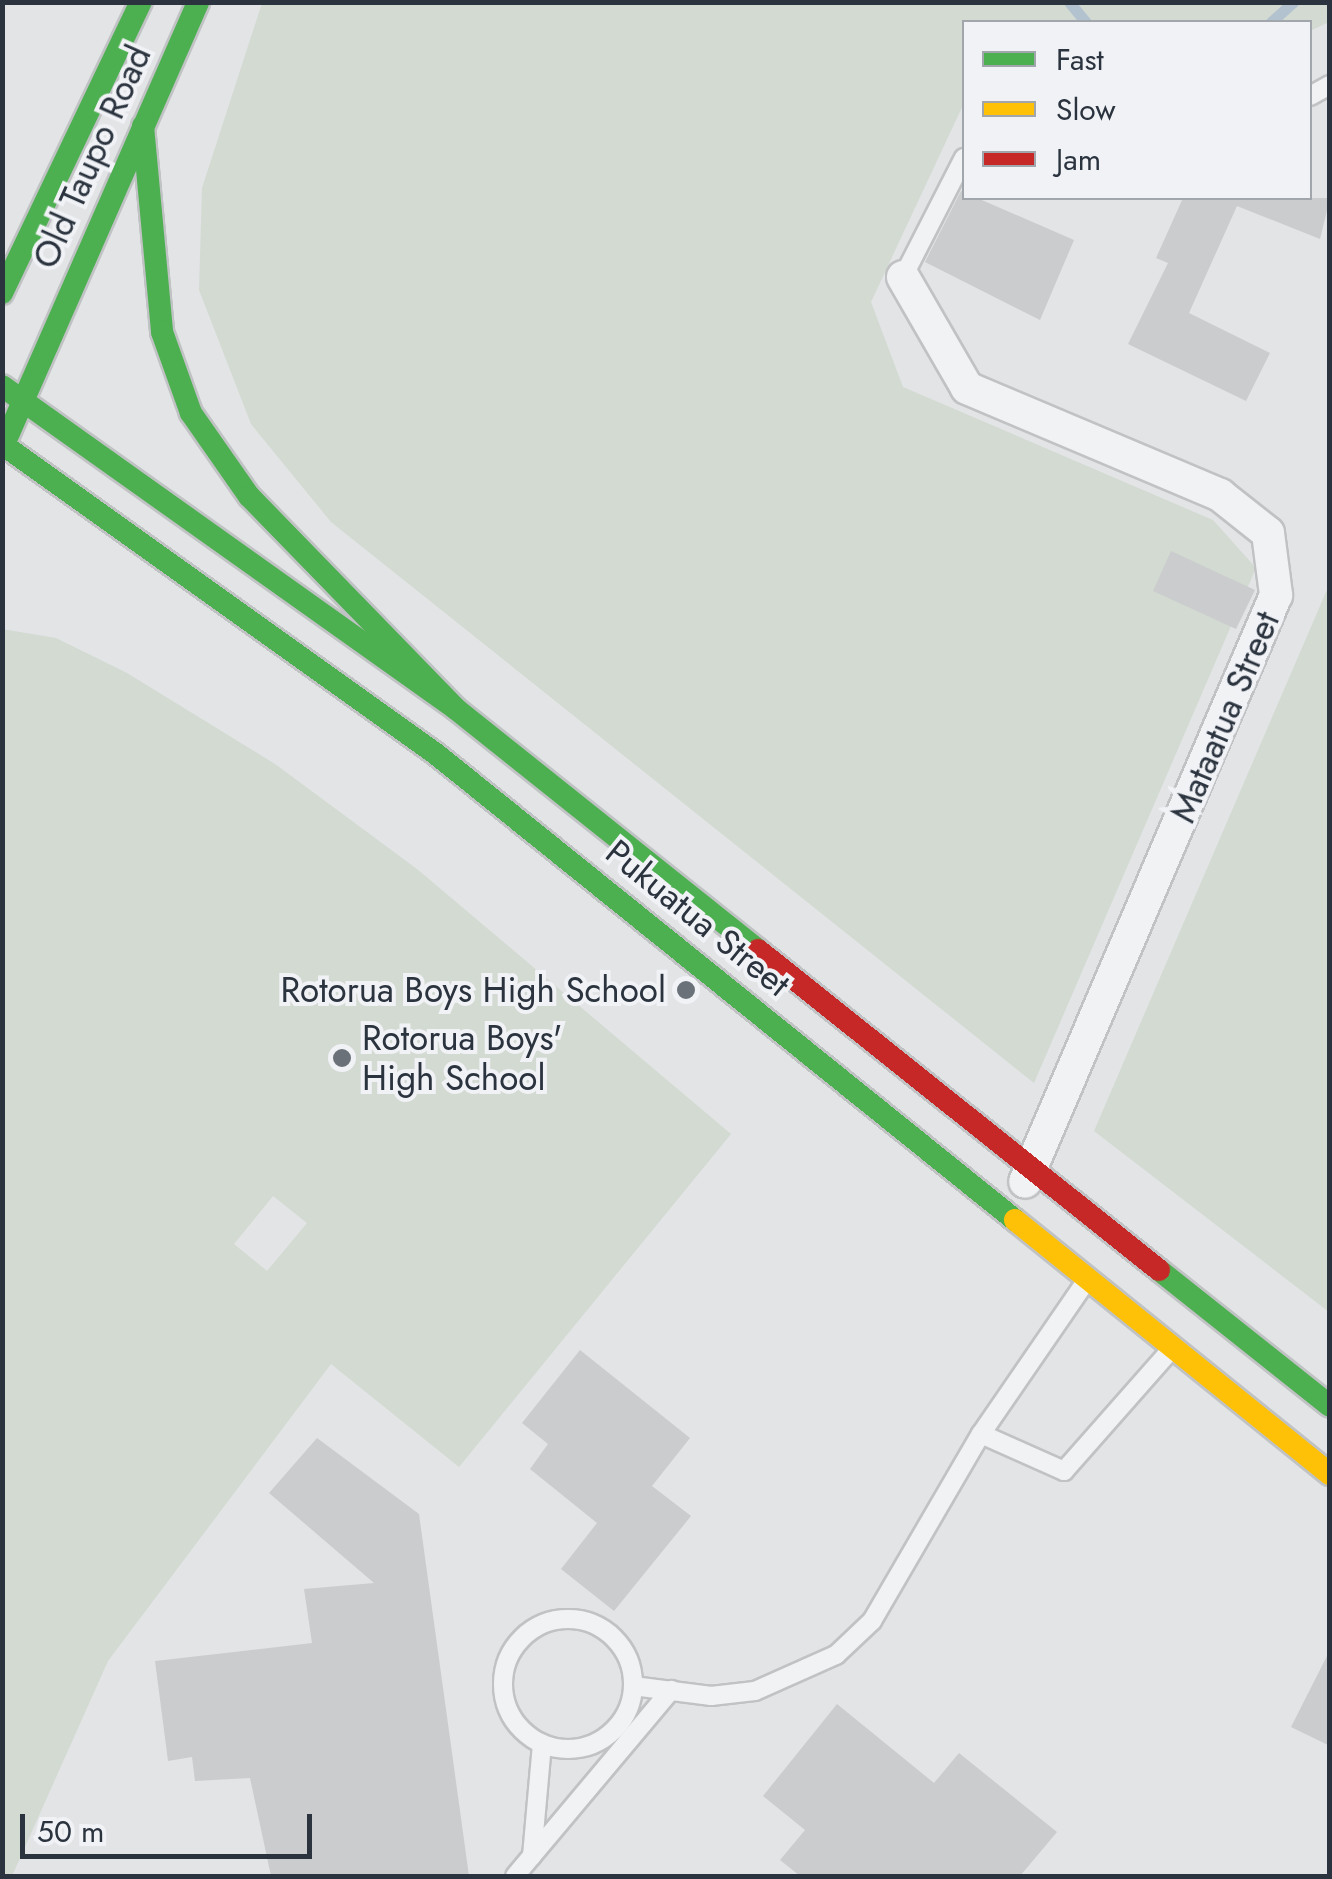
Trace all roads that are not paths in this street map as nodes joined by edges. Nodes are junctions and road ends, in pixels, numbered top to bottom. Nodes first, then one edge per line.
1 (141, 2) edge
2 (198, 2) edge
3 (143, 126) junction
4 (962, 162) edge
5 (903, 277) joint
6 (2, 293) edge
7 (2, 386) edge
8 (24, 401) junction
9 (3, 446) edge
10 (456, 708) junction
11 (1032, 1168) junction
12 (1008, 1211) junction
13 (1089, 1277) junction
14 (1189, 1328) junction
15 (1330, 1406) edge
16 (981, 1434) junction
17 (1330, 1474) edge
18 (633, 1686) junction
19 (671, 1690) junction
20 (542, 1744) junction
21 (532, 1856) junction
22 (515, 1876) edge

1 - 6 main road, Old Taupo Road
2 - 3 main road, Old Taupo Road
3 - 8 main road, Old Taupo Road
3 - 10 main road
4 - 5 lane
5 - 11 street, Mataatua Street
7 - 8 main road, Pukuatua Street
8 - 9 main road, Old Taupo Road
8 - 10 main road, Pukuatua Street
9 - 12 main road, Pukuatua Street
10 - 11 main road, Pukuatua Street
11 - 12 street, Mataatua Street
11 - 14 main road, Pukuatua Street
12 - 13 main road, Pukuatua Street
13 - 14 main road, Pukuatua Street
13 - 16 lane
14 - 15 main road, Pukuatua Street
14 - 16 lane
14 - 17 main road, Pukuatua Street
16 - 19 lane
18 - 19 lane
18 - 20 lane
18 - 20 lane
19 - 21 lane
20 - 21 lane
21 - 22 lane

